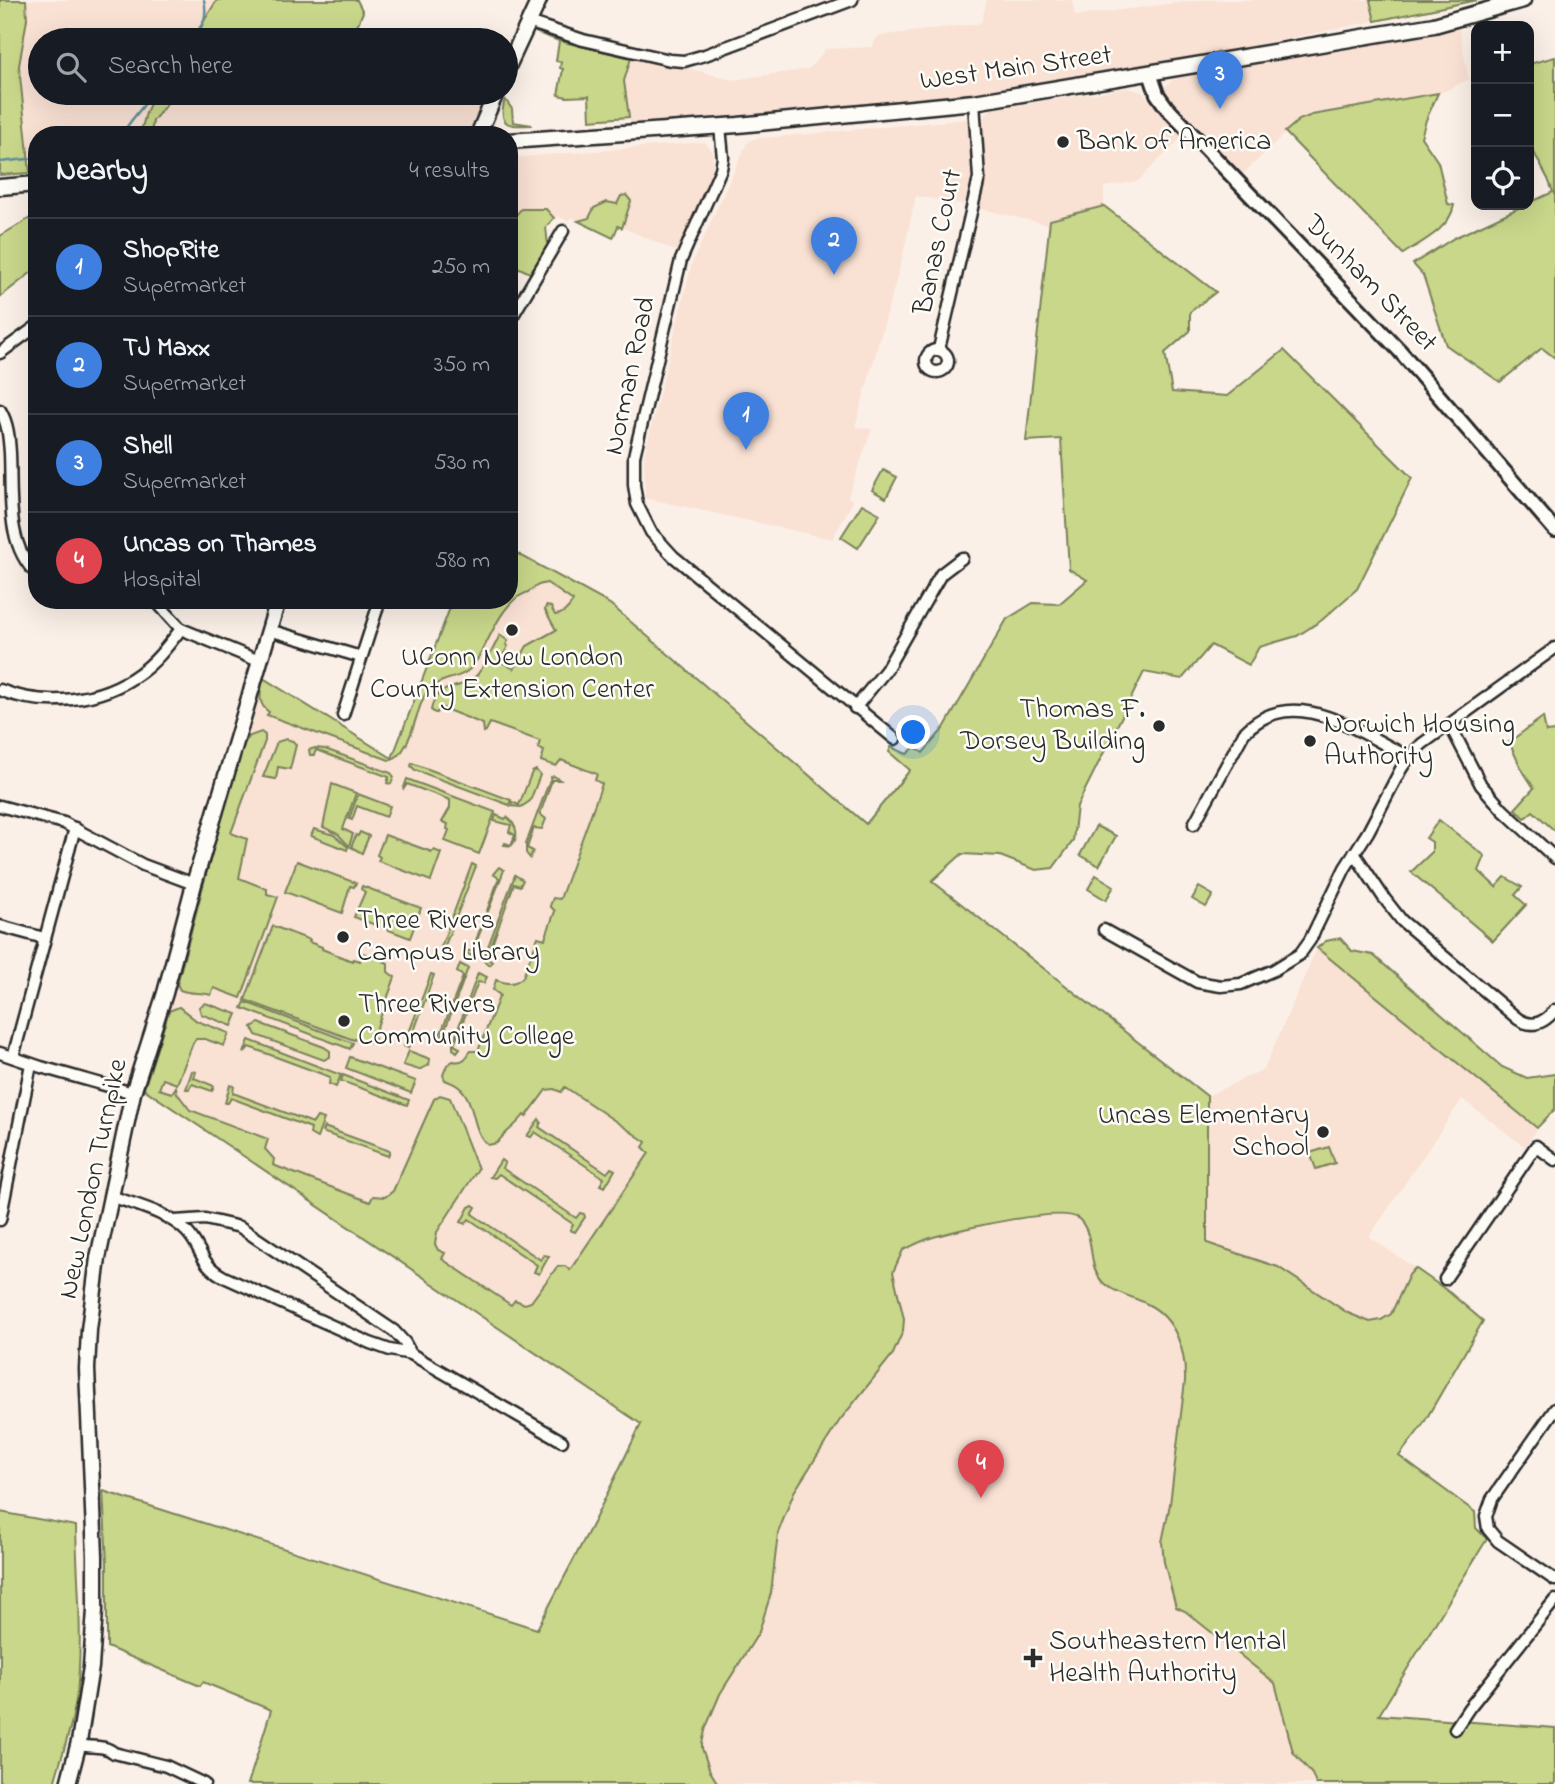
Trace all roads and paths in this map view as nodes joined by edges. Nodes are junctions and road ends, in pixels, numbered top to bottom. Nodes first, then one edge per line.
1 (539, 0) edge
2 (852, 0) edge
3 (1523, 0) edge
4 (528, 22) junction
5 (518, 44) edge
6 (1150, 74) junction
7 (974, 102) junction
8 (491, 105) edge
9 (482, 126) edge
10 (720, 126) junction
11 (518, 140) edge
12 (28, 185) edge
13 (0, 187) edge
14 (563, 231) dead end
15 (518, 307) edge
16 (28, 333) edge
17 (939, 349) dead end
18 (0, 353) edge
19 (0, 410) edge
20 (1555, 530) edge
21 (962, 558) dead end
22 (28, 566) edge
23 (163, 609) edge
24 (275, 609) edge
25 (377, 609) edge
26 (181, 629) junction
27 (269, 630) junction
28 (1555, 648) edge
29 (361, 657) junction
30 (259, 661) junction
31 (0, 690) edge
32 (855, 708) junction
33 (343, 715) dead end
34 (1450, 724) junction
35 (895, 739) dead end
36 (1409, 757) junction
37 (0, 806) edge
38 (1194, 824) dead end
39 (75, 828) junction
40 (1354, 853) junction
41 (1555, 858) edge
42 (194, 884) junction
43 (0, 926) edge
44 (1104, 930) dead end
45 (44, 938) junction
46 (1555, 1010) edge
47 (0, 1053) edge
48 (13, 1057) junction
49 (31, 1063) junction
50 (133, 1093) junction
51 (1555, 1160) edge
52 (111, 1196) junction
53 (0, 1220) edge
54 (175, 1221) junction
55 (1445, 1279) dead end
56 (411, 1354) junction
57 (1555, 1409) edge
58 (562, 1441) dead end
59 (1555, 1580) edge
60 (1555, 1600) edge
61 (1455, 1729) dead end
62 (84, 1746) junction
63 (68, 1784) edge
64 (204, 1784) edge

1 - 4 main road
2 - 4 street
3 - 6 main road, West Main Street
4 - 5 main road
6 - 7 main road, West Main Street
6 - 20 street, Dunham Street
7 - 10 main road, West Main Street
7 - 17 street, Banas Court
8 - 9 main road
10 - 11 main road, West Main Street
10 - 32 street, Norman Road
12 - 13 main road
14 - 15 street
16 - 18 street
19 - 22 street
21 - 32 street
23 - 26 street
24 - 27 main road, New London Turnpike
25 - 29 street
26 - 30 street
26 - 31 street
27 - 29 street
27 - 30 main road, New London Turnpike
28 - 34 street
29 - 33 street
30 - 42 main road, New London Turnpike
32 - 35 street, Norman Road
34 - 36 street
34 - 41 street
36 - 38 street
36 - 40 street
37 - 39 street
39 - 42 street
39 - 45 street
40 - 44 street
40 - 46 street
42 - 50 main road, New London Turnpike
43 - 45 street
45 - 48 street
47 - 48 street
48 - 49 street
49 - 50 street
49 - 53 street
50 - 52 main road, New London Turnpike
51 - 55 street
52 - 54 street
52 - 62 main road, New London Turnpike
54 - 56 street
54 - 56 street
56 - 58 street
57 - 59 street
60 - 61 street
62 - 63 main road, New London Turnpike
62 - 64 street

